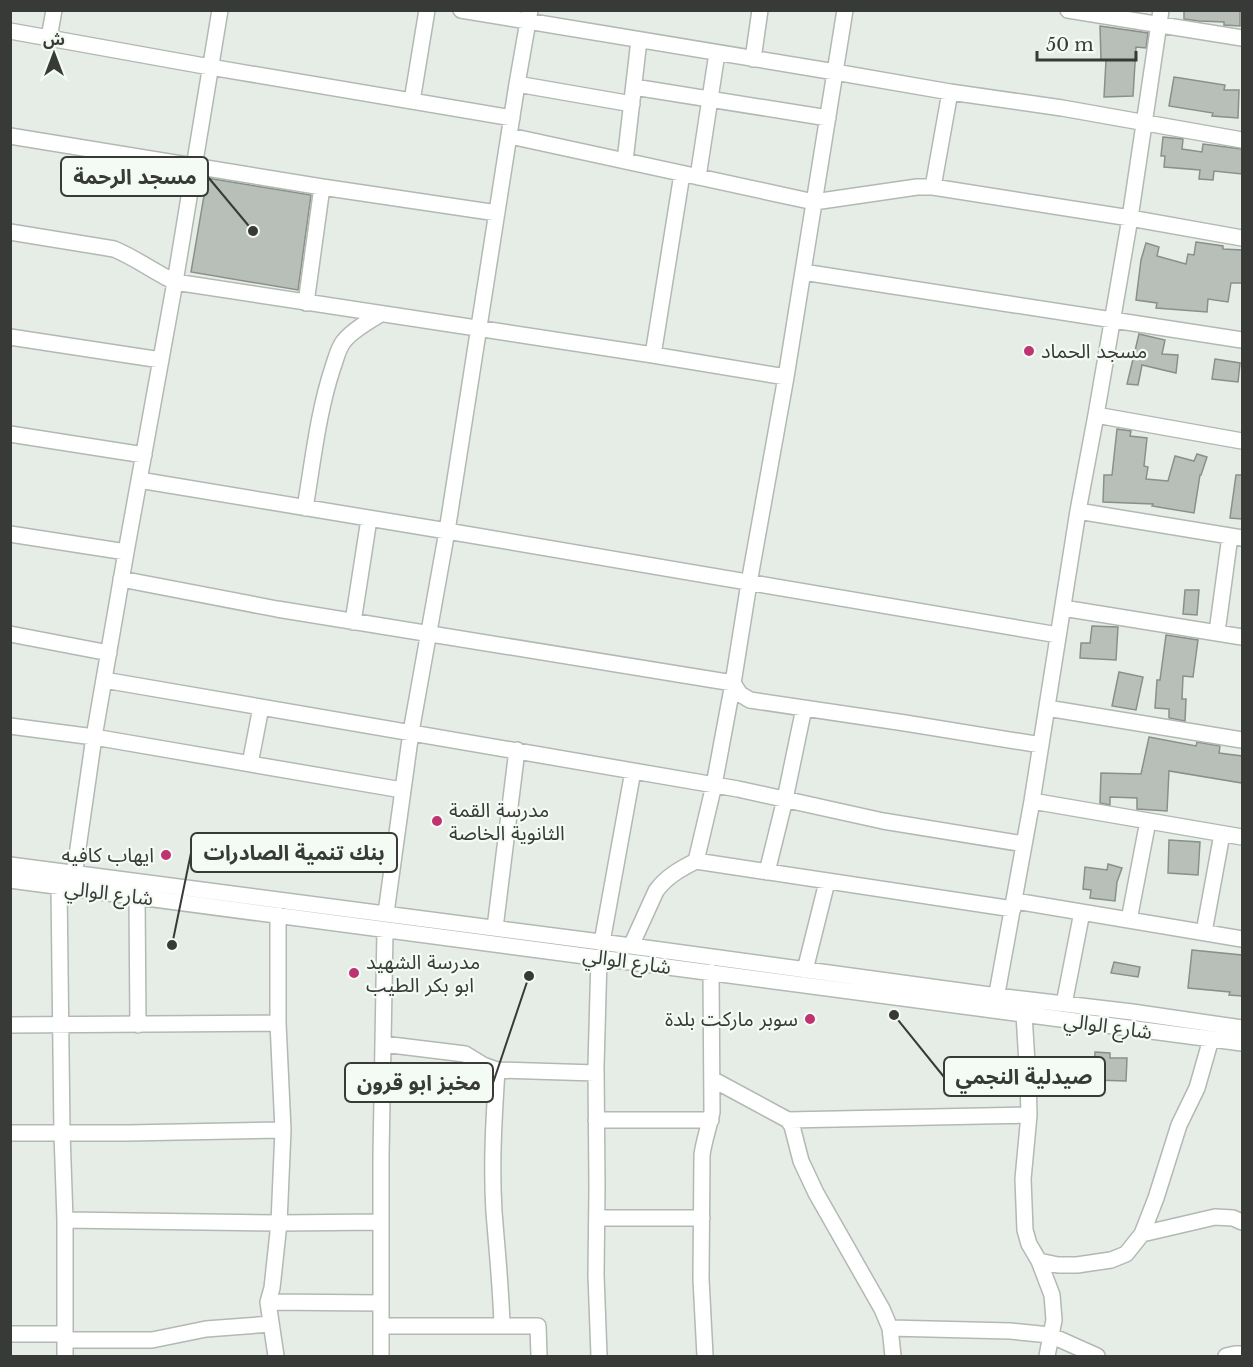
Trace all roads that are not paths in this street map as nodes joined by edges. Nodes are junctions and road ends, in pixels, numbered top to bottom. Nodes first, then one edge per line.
1 (54, 10) edge
2 (220, 10) edge
3 (427, 10) edge
4 (461, 10) edge
5 (760, 10) edge
6 (845, 10) edge
7 (1068, 10) edge
8 (530, 16) edge
9 (1160, 18) edge
10 (10, 31) edge
11 (50, 38) junction
12 (1242, 38) edge
13 (639, 40) junction
14 (717, 53) junction
15 (753, 59) junction
16 (210, 67) junction
17 (835, 72) junction
18 (518, 84) junction
19 (634, 87) junction
20 (950, 92) junction
21 (710, 99) junction
22 (412, 101) junction
23 (632, 104) junction
24 (512, 118) junction
25 (828, 118) junction
26 (1144, 123) junction
27 (10, 136) edge
28 (510, 136) junction
29 (1242, 140) edge
30 (625, 161) junction
31 (194, 165) junction
32 (682, 174) junction
33 (698, 177) junction
34 (322, 187) junction
35 (933, 187) junction
36 (814, 202) junction
37 (497, 213) junction
38 (1130, 218) junction
39 (10, 232) edge
40 (1242, 238) edge
41 (803, 272) junction
42 (175, 282) junction
43 (306, 303) junction
44 (381, 314) junction
45 (1113, 319) junction
46 (478, 329) junction
47 (10, 337) edge
48 (1242, 340) edge
49 (653, 355) junction
50 (161, 360) junction
51 (786, 377) junction
52 (1096, 415) junction
53 (10, 434) edge
54 (1242, 441) edge
55 (144, 455) junction
56 (139, 480) junction
57 (305, 508) junction
58 (1078, 511) junction
59 (369, 519) junction
60 (447, 531) junction
61 (10, 534) edge
62 (1236, 537) edge
63 (126, 552) junction
64 (121, 579) junction
65 (749, 583) junction
66 (1063, 608) junction
67 (353, 622) junction
68 (1217, 632) junction
69 (10, 634) edge
70 (428, 634) junction
71 (1058, 635) junction
72 (1242, 636) edge
73 (109, 653) junction
74 (104, 680) junction
75 (733, 683) junction
76 (261, 707) junction
77 (804, 708) junction
78 (1047, 708) junction
79 (10, 726) edge
80 (411, 732) junction
81 (94, 737) junction
82 (1242, 740) edge
83 (1041, 745) junction
84 (517, 750) junction
85 (250, 764) junction
86 (633, 771) junction
87 (714, 785) junction
88 (402, 790) junction
89 (785, 799) junction
90 (1032, 801) junction
91 (1148, 821) junction
92 (1222, 834) junction
93 (1242, 837) edge
94 (1024, 844) junction
95 (696, 861) junction
96 (10, 865) edge
97 (767, 872) junction
98 (10, 880) edge
99 (827, 882) junction
100 (69, 883) junction
101 (137, 896) junction
102 (1014, 905) junction
103 (1082, 912) junction
104 (386, 914) junction
105 (278, 915) junction
106 (1129, 920) junction
107 (495, 928) junction
108 (385, 930) junction
109 (1204, 933) junction
110 (1242, 939) edge
111 (631, 946) junction
112 (601, 950) junction
113 (805, 970) junction
114 (711, 972) junction
115 (995, 1003) junction
116 (1064, 1004) junction
117 (1024, 1014) junction
118 (278, 1023) junction
119 (10, 1025) edge
120 (138, 1025) junction
121 (61, 1026) junction
122 (1242, 1028) edge
123 (1211, 1039) junction
124 (1242, 1043) edge
125 (383, 1044) junction
126 (497, 1070) junction
127 (596, 1073) junction
128 (712, 1079) junction
129 (1029, 1115) junction
130 (596, 1119) junction
131 (711, 1120) junction
132 (788, 1120) junction
133 (283, 1130) junction
134 (10, 1133) edge
135 (62, 1133) junction
136 (597, 1218) junction
137 (702, 1218) junction
138 (65, 1220) junction
139 (381, 1222) junction
140 (1242, 1222) edge
141 (279, 1223) junction
142 (1142, 1234) junction
143 (1040, 1261) junction
144 (268, 1302) junction
145 (381, 1303) junction
146 (271, 1324) junction
147 (381, 1326) junction
148 (502, 1326) junction
149 (890, 1328) junction
150 (10, 1334) edge
151 (1050, 1335) junction
152 (65, 1337) junction
153 (1242, 1353) edge
154 (65, 1356) edge
155 (276, 1356) edge
156 (381, 1356) edge
157 (539, 1356) edge
158 (599, 1356) edge
159 (705, 1356) edge
160 (893, 1356) edge
161 (1047, 1356) edge
162 (1097, 1356) edge
163 (1226, 1356) edge

1 - 11 street
2 - 16 street
3 - 22 street
4 - 8 street
5 - 15 street
6 - 17 street
7 - 9 street
8 - 13 street
8 - 18 street
9 - 12 street
9 - 26 street
10 - 11 street
11 - 16 street
13 - 14 street
13 - 19 street
14 - 15 street
14 - 21 street
15 - 17 street
16 - 22 street
16 - 31 street
17 - 20 street
17 - 25 street
18 - 23 street
18 - 24 street
19 - 21 street
19 - 23 street
20 - 26 street
20 - 35 street
21 - 25 street
21 - 33 street
22 - 24 street
23 - 30 street
24 - 28 street
25 - 36 street
26 - 29 street
26 - 38 street
27 - 31 street
28 - 30 street
28 - 37 street
30 - 32 street
31 - 34 street
31 - 42 street
32 - 33 street
32 - 49 street
33 - 36 street
34 - 37 street
34 - 43 street
35 - 36 street
35 - 38 street
36 - 41 street
37 - 46 street
38 - 40 street
38 - 45 street
39 - 42 street
41 - 45 street
41 - 51 street
42 - 43 street
42 - 50 street
43 - 44 street
44 - 46 street
44 - 57 street
45 - 48 street
45 - 52 street
46 - 49 street
46 - 60 street
47 - 50 street
49 - 51 street
50 - 55 street
51 - 65 street
52 - 54 street
52 - 58 street
53 - 55 street
55 - 56 street
56 - 57 street
56 - 63 street
57 - 59 street
58 - 62 street
58 - 66 street
59 - 60 street
59 - 67 street
60 - 65 street
60 - 70 street
61 - 63 street
62 - 68 street
63 - 64 street
64 - 67 street
64 - 73 street
65 - 71 street
65 - 75 street
66 - 68 street
66 - 71 street
67 - 70 street
68 - 72 street
69 - 73 street
70 - 75 street
70 - 80 street
71 - 78 street
73 - 74 street
74 - 76 street
74 - 81 street
75 - 77 street
75 - 87 street
76 - 80 street
76 - 85 street
77 - 83 street
77 - 89 street
78 - 82 street
78 - 83 street
79 - 81 street
80 - 84 street
80 - 88 street
81 - 85 street
81 - 100 street
83 - 90 street
84 - 86 street
84 - 107 street
85 - 88 street
86 - 87 street
86 - 112 street
87 - 89 street
87 - 95 street
88 - 104 street
89 - 94 street
89 - 97 street
90 - 91 street
90 - 94 street
91 - 92 street
91 - 106 street
92 - 93 street
92 - 109 street
94 - 102 street
95 - 97 street
95 - 111 street
96 - 100 street, شارع الوالي
97 - 99 street
98 - 100 street, شارع الوالي
99 - 102 street
99 - 113 street
100 - 101 street, شارع الوالي
100 - 104 street, شارع الوالي
100 - 121 street
101 - 105 street, شارع الوالي
101 - 120 street
102 - 103 street
102 - 115 street
103 - 106 street
103 - 116 street
104 - 107 street, شارع الوالي
105 - 108 street, شارع الوالي
105 - 118 street
106 - 109 street
107 - 112 street, شارع الوالي
108 - 112 street, شارع الوالي
108 - 125 street
109 - 110 street
111 - 112 street, شارع الوالي
111 - 113 street, شارع الوالي
112 - 114 street, شارع الوالي
112 - 127 street
113 - 115 street, شارع الوالي
114 - 115 street, شارع الوالي
114 - 128 street
115 - 116 street, شارع الوالي
115 - 117 street, شارع الوالي
116 - 122 street, شارع الوالي
117 - 123 street, شارع الوالي
117 - 129 street
118 - 120 street
118 - 133 street
119 - 121 street
120 - 121 street
121 - 135 street
123 - 124 street, شارع الوالي
123 - 142 street
125 - 126 street
125 - 139 street
126 - 127 street
126 - 148 street
127 - 130 street
128 - 131 street
128 - 132 street
129 - 132 street
129 - 143 street
130 - 131 street
130 - 136 street
131 - 137 street
132 - 149 street
133 - 135 street
133 - 141 street
134 - 135 street
135 - 138 street
136 - 137 street
136 - 158 street
137 - 159 street
138 - 141 street
138 - 152 street
139 - 141 street
139 - 145 street
140 - 142 street
141 - 144 street
142 - 143 street
143 - 151 street
144 - 145 street
144 - 146 street
145 - 147 street
146 - 152 street
146 - 155 street
147 - 148 street
147 - 156 street
148 - 157 street
149 - 151 street
149 - 160 street
150 - 152 street
151 - 161 street
151 - 162 street
152 - 154 street
153 - 163 street

